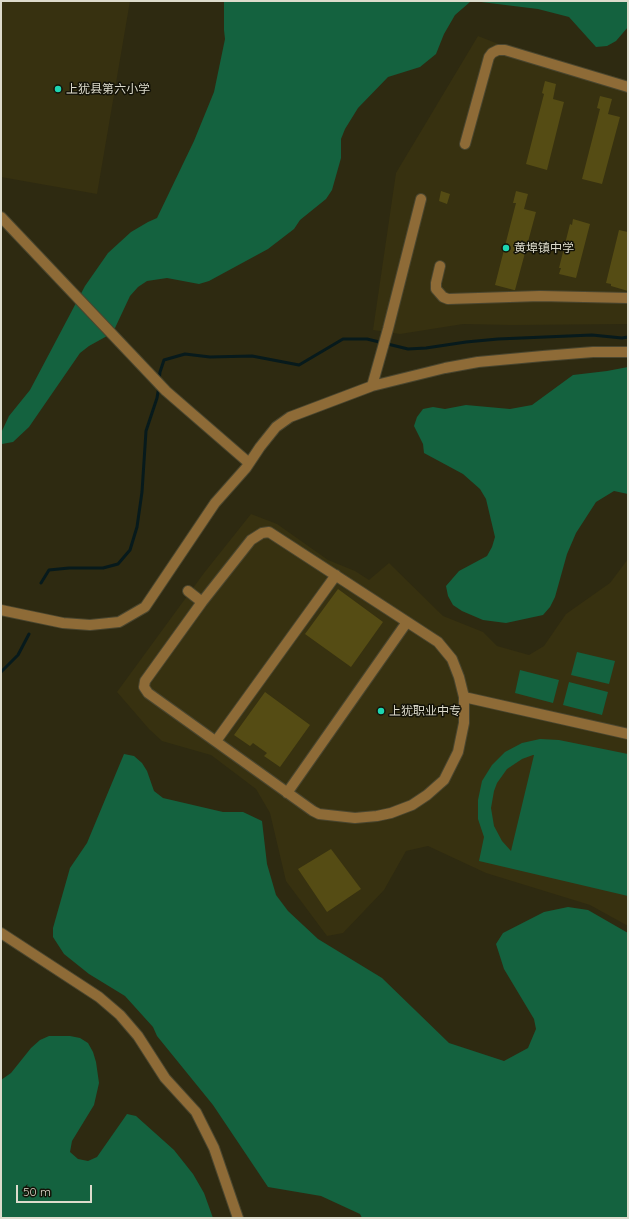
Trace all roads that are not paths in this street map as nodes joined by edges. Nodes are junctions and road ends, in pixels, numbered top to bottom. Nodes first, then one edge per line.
1 (628, 87) edge
2 (465, 144) dead end
3 (421, 199) dead end
4 (1, 217) edge
5 (440, 266) dead end
6 (628, 298) edge
7 (628, 352) edge
8 (372, 386) junction
9 (249, 463) junction
10 (336, 575) junction
11 (188, 591) dead end
12 (202, 602) junction
13 (1, 610) edge
14 (407, 622) junction
15 (464, 697) junction
16 (628, 734) edge
17 (216, 742) junction
18 (287, 793) junction
19 (1, 933) edge
20 (238, 1218) edge

1 - 2 street
3 - 8 street
4 - 9 street
5 - 6 street
7 - 8 street
8 - 9 street
9 - 13 street
10 - 12 street
10 - 14 street
10 - 17 street
11 - 12 street
12 - 17 street
14 - 15 street
14 - 18 street
15 - 16 street
15 - 18 street
17 - 18 street
19 - 20 street

